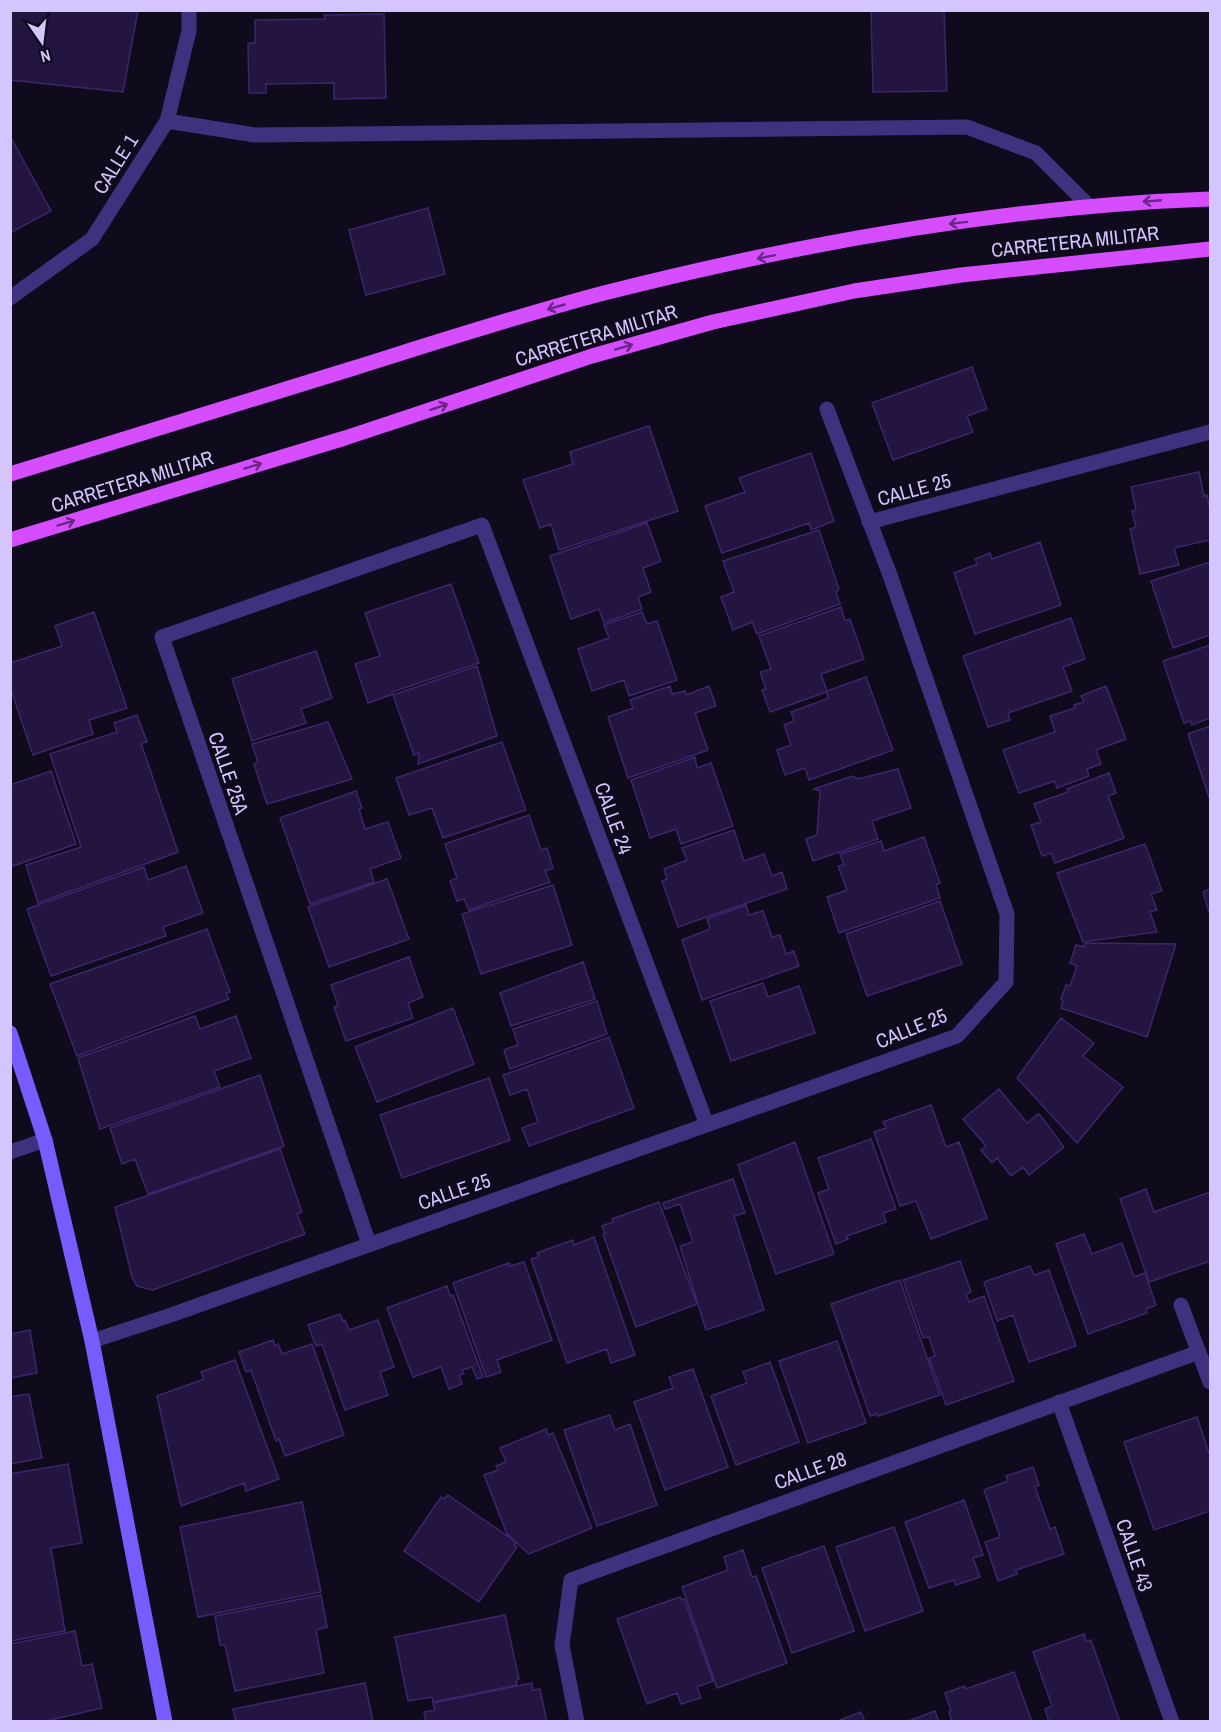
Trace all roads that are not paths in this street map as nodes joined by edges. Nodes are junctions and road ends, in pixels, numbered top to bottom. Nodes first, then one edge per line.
1 (189, 10) edge
2 (167, 121) junction
3 (1210, 199) edge
4 (1090, 207) junction
5 (1210, 249) edge
6 (10, 298) edge
7 (827, 409) dead end
8 (1210, 432) edge
9 (10, 474) edge
10 (869, 522) junction
11 (482, 525) joint
12 (10, 540) edge
13 (10, 1033) edge
14 (707, 1125) junction
15 (45, 1140) junction
16 (10, 1152) edge
17 (369, 1244) junction
18 (1181, 1305) dead end
19 (92, 1341) junction
20 (1199, 1352) junction
21 (1210, 1382) edge
22 (1059, 1402) junction
23 (165, 1722) edge
24 (577, 1722) edge
25 (1172, 1722) edge

1 - 2 street, CALLE 1
2 - 4 street
2 - 6 street, CALLE 1
3 -> 4 main road, CARRETERA MILITAR
4 -> 9 main road, CARRETERA MILITAR
12 -> 5 main road, CARRETERA MILITAR
7 - 10 street
8 - 10 street, CALLE 25
10 - 14 street, CALLE 25
11 - 14 street, CALLE 24
11 - 17 street, CALLE 25A
13 - 15 street
14 - 17 street, CALLE 25
15 - 16 street
15 - 19 street
17 - 19 street, CALLE 25
18 - 20 street
19 - 23 street
20 - 21 street
20 - 22 street, CALLE 28
22 - 24 street, CALLE 28
22 - 25 street, CALLE 43

